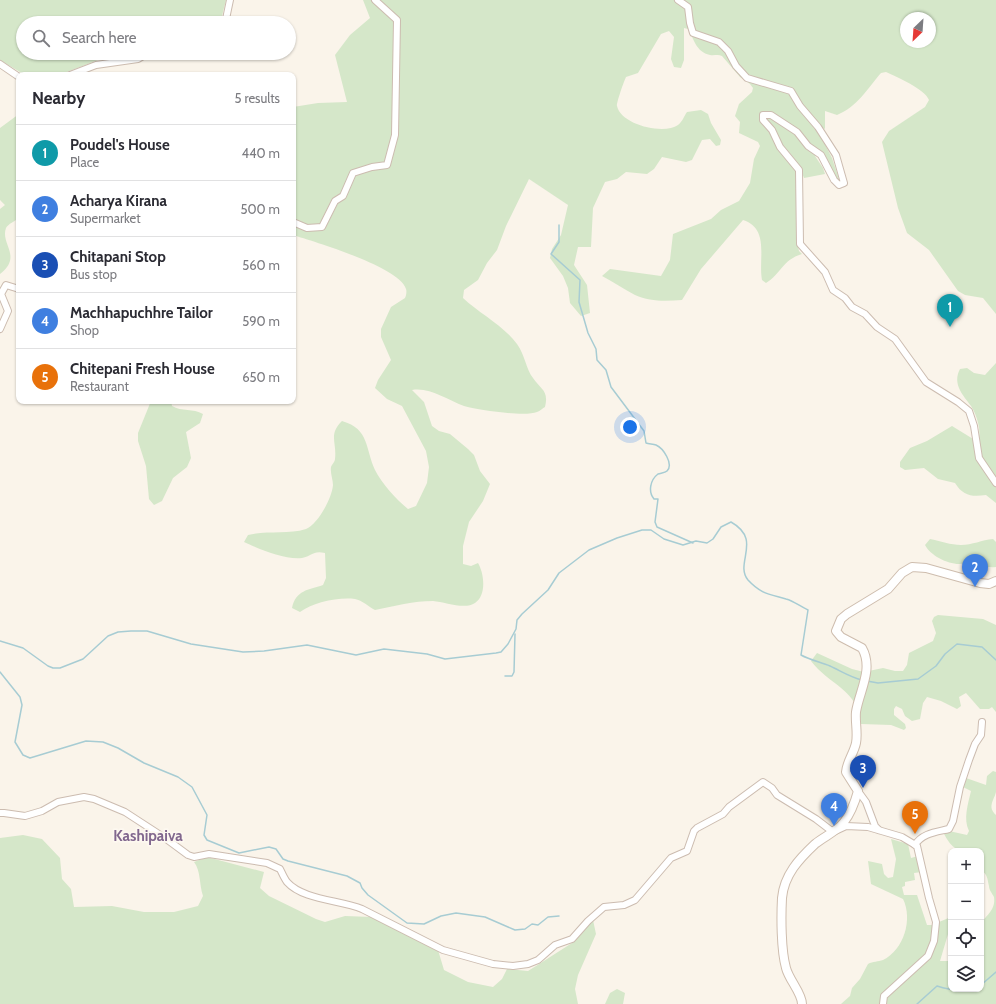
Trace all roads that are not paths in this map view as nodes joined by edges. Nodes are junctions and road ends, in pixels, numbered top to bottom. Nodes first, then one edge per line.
1 (230, 0) edge
2 (375, 0) edge
3 (678, 0) edge
4 (227, 16) edge
5 (131, 60) edge
6 (0, 64) edge
7 (78, 72) edge
8 (16, 75) edge
9 (296, 223) edge
10 (16, 288) edge
11 (0, 329) edge
12 (996, 483) edge
13 (996, 581) edge
14 (982, 722) dead end
15 (858, 791) junction
16 (0, 814) edge
17 (880, 831) junction
18 (833, 832) junction
19 (915, 845) junction
20 (802, 1004) edge
21 (884, 1004) edge

1 - 4 street
2 - 9 street
3 - 12 street
5 - 7 street
6 - 8 street
10 - 11 street
13 - 15 main road
14 - 19 street
15 - 17 street
15 - 18 main road
16 - 18 street
17 - 18 street
17 - 19 street
18 - 20 main road
19 - 21 street

